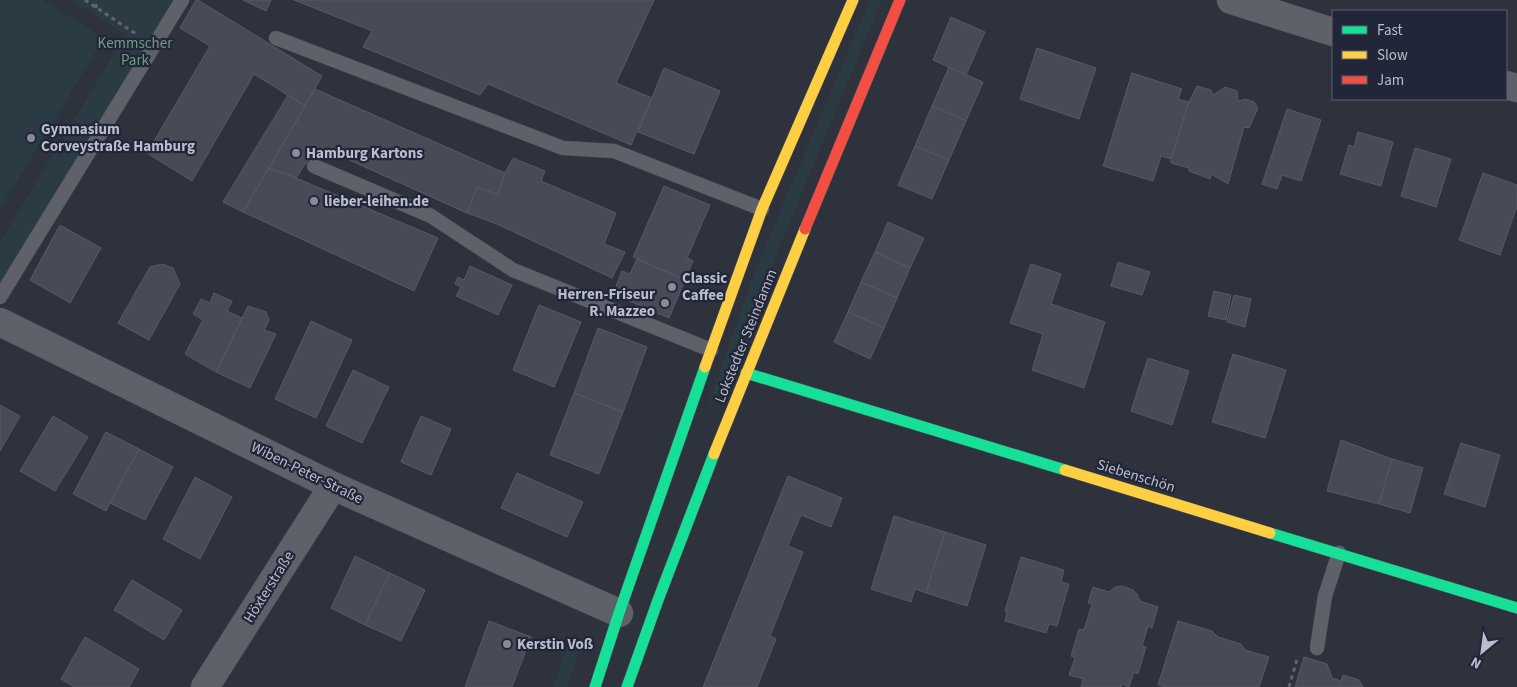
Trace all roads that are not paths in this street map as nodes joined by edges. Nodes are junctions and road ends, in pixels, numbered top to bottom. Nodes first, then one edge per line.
1 (182, 0) edge
2 (853, 0) edge
3 (900, 0) edge
4 (1231, 0) edge
5 (1332, 32) edge
6 (276, 38) dead end
7 (314, 166) dead end
8 (762, 209) junction
9 (0, 297) edge
10 (0, 322) edge
11 (711, 350) junction
12 (746, 373) junction
13 (333, 486) junction
14 (1339, 554) junction
15 (1517, 608) edge
16 (619, 613) junction
17 (1317, 648) dead end
18 (205, 687) edge
19 (595, 687) edge
20 (627, 687) edge

1 - 9 lane
2 - 8 main road, Lokstedter Steindamm
3 - 12 main road, Lokstedter Steindamm
4 - 5 street
6 - 8 lane
7 - 11 lane
8 - 11 main road, Lokstedter Steindamm
10 - 13 street, Wiben-Peter-Straße
11 - 16 main road, Lokstedter Steindamm
12 - 14 main road, Siebenschön
12 - 20 main road, Lokstedter Steindamm
13 - 16 street, Wiben-Peter-Straße
13 - 18 street, Höxterstraße
14 - 15 main road, Siebenschön
14 - 17 lane
16 - 19 main road, Lokstedter Steindamm

